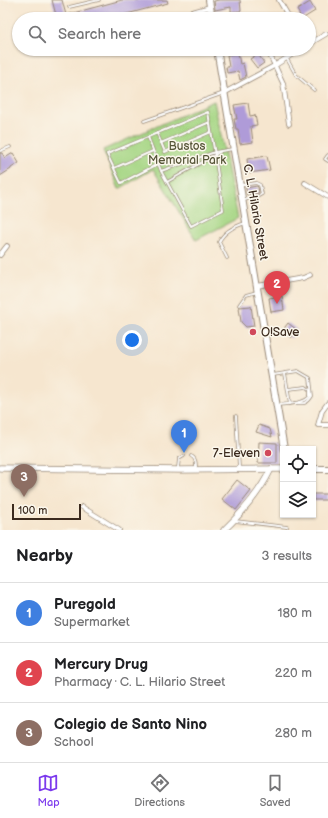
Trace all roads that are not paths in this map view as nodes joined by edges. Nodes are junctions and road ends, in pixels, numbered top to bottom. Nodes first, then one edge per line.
1 (99, 0) edge
2 (209, 0) edge
3 (279, 0) edge
4 (69, 8) dead end
5 (210, 8) junction
6 (194, 12) edge
7 (211, 12) edge
8 (286, 12) edge
9 (326, 34) dead end
10 (316, 40) edge
11 (218, 56) edge
12 (270, 56) edge
13 (289, 56) edge
14 (286, 58) junction
15 (274, 66) junction
16 (314, 90) dead end
17 (224, 93) junction
18 (144, 121) dead end
19 (210, 122) junction
20 (289, 124) dead end
21 (211, 131) junction
22 (157, 133) junction
23 (148, 137) junction
24 (161, 143) junction
25 (10, 146) dead end
26 (234, 148) junction
27 (153, 151) junction
28 (0, 152) edge
29 (215, 154) junction
30 (328, 155) edge
31 (328, 161) edge
32 (158, 164) junction
33 (114, 168) junction
34 (162, 172) junction
35 (167, 182) junction
36 (305, 183) dead end
37 (240, 185) junction
38 (328, 197) edge
39 (243, 200) junction
40 (247, 223) junction
41 (7, 246) dead end
42 (0, 255) edge
43 (227, 258) dead end
44 (310, 275) dead end
45 (258, 289) junction
46 (240, 305) dead end
47 (285, 373) junction
48 (272, 375) junction
49 (288, 389) junction
50 (294, 403) junction
51 (328, 403) edge
52 (290, 404) junction
53 (277, 406) junction
54 (236, 416) dead end
55 (328, 425) edge
56 (284, 446) edge
57 (184, 456) dead end
58 (191, 456) dead end
59 (0, 468) edge
60 (196, 469) junction
61 (239, 469) junction
62 (271, 469) junction
63 (280, 469) edge
64 (316, 469) edge
65 (328, 469) edge
66 (178, 470) junction
67 (82, 507) dead end
68 (234, 521) junction
69 (287, 527) dead end
70 (119, 530) edge
71 (224, 530) edge

1 - 4 lane
2 - 5 main road
3 - 8 street
5 - 6 street
5 - 7 main road
9 - 10 street
11 - 17 main road, C. L. Hilario Street
12 - 15 street
13 - 14 street
14 - 15 street
14 - 16 lane
15 - 17 street
15 - 20 street
17 - 18 lane
17 - 26 main road, C. L. Hilario Street
19 - 21 lane
19 - 22 lane
19 - 24 lane
21 - 24 lane
21 - 29 lane
22 - 23 lane
22 - 24 lane
23 - 27 lane
23 - 33 lane
25 - 28 lane
26 - 29 lane
26 - 37 main road, C. L. Hilario Street
27 - 32 lane
27 - 33 lane
29 - 34 lane
29 - 35 lane
29 - 35 lane
30 - 31 lane
32 - 33 lane
32 - 34 lane
34 - 35 lane
36 - 38 street
37 - 39 main road, C. L. Hilario Street
37 - 39 lane
39 - 40 main road, C. L. Hilario Street
40 - 43 lane
40 - 45 main road, C. L. Hilario Street
41 - 42 street
44 - 45 street
45 - 46 lane
45 - 48 main road, C. L. Hilario Street
47 - 48 lane
47 - 49 lane
47 - 50 lane
48 - 53 main road, C. L. Hilario Street
49 - 50 lane
49 - 52 lane
50 - 52 lane
51 - 55 street
52 - 53 lane
53 - 56 main road, C. L. Hilario Street
54 - 61 lane
57 - 66 lane
58 - 60 lane
59 - 66 main road
60 - 61 main road
60 - 66 main road
61 - 62 main road
62 - 63 main road
62 - 68 main road
64 - 65 main road
67 - 70 street
68 - 69 lane
68 - 71 main road

